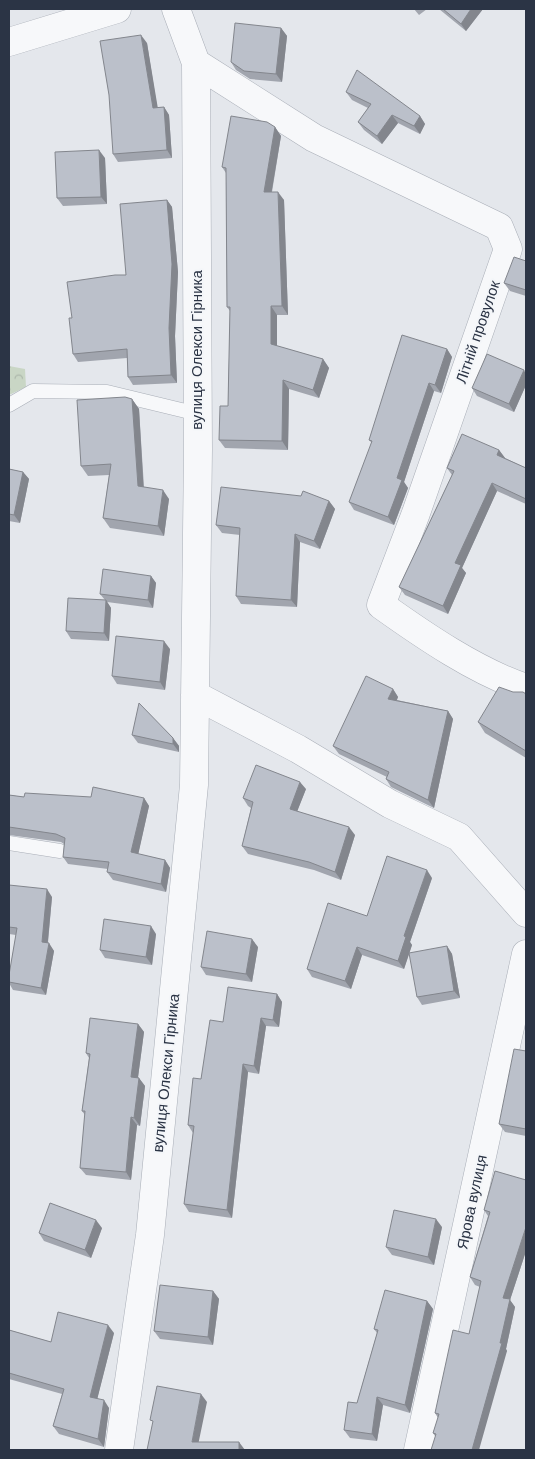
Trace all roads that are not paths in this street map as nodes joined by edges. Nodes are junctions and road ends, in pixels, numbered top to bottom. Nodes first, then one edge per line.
1 (116, 9) edge
2 (176, 9) edge
3 (9, 42) edge
4 (196, 63) junction
5 (9, 405) edge
6 (198, 414) junction
7 (526, 688) edge
8 (195, 695) junction
9 (9, 843) edge
10 (60, 851) dead end
11 (526, 913) edge
12 (526, 954) edge
13 (119, 1450) edge
14 (418, 1450) edge

1 - 3 street
2 - 4 street, вулиця Олекси Гірника
4 - 6 street, вулиця Олекси Гірника
4 - 7 street, Літній провулок
5 - 6 lane
6 - 8 street, вулиця Олекси Гірника
8 - 11 street
8 - 13 street, вулиця Олекси Гірника
9 - 10 lane
12 - 14 street, Ярова вулиця

